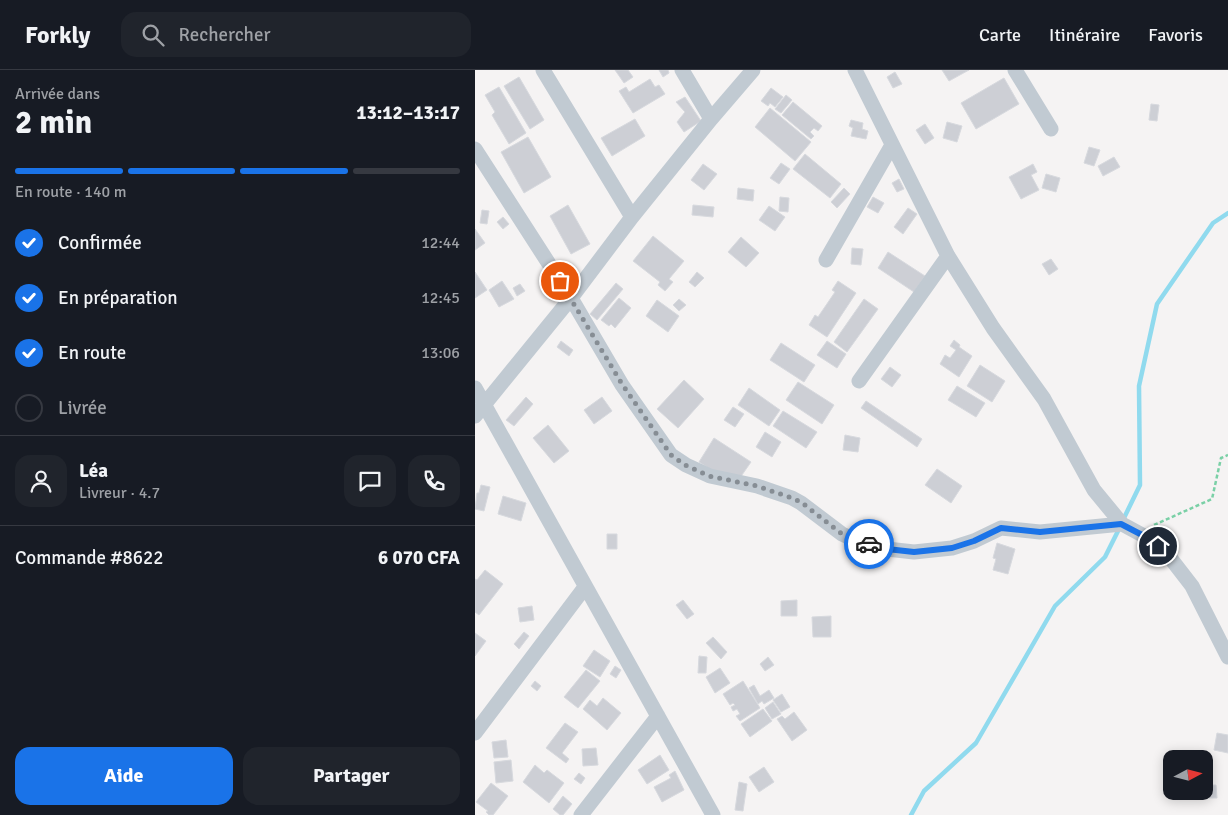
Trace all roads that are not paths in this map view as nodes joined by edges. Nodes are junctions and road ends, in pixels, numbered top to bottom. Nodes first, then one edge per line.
1 (543, 70) edge
2 (682, 70) edge
3 (753, 70) edge
4 (855, 70) edge
5 (1015, 70) edge
6 (711, 119) junction
7 (1051, 129) dead end
8 (892, 145) junction
9 (475, 149) edge
10 (632, 217) junction
11 (948, 256) junction
12 (826, 260) dead end
13 (571, 298) junction
14 (859, 380) dead end
15 (475, 388) edge
16 (485, 404) junction
17 (475, 416) edge
18 (1125, 526) junction
19 (585, 587) junction
20 (1228, 657) edge
21 (658, 716) junction
22 (475, 734) edge
23 (584, 814) edge
24 (713, 815) edge

1 - 10 street
2 - 6 street
3 - 6 street
4 - 8 street
5 - 7 street
6 - 10 street
8 - 11 street
8 - 12 street
9 - 13 street
10 - 13 street
11 - 14 street
11 - 18 street
13 - 16 street
13 - 18 street
15 - 16 street
16 - 17 street
16 - 19 street
18 - 20 street
19 - 21 street
19 - 22 street
21 - 23 street
21 - 24 street

